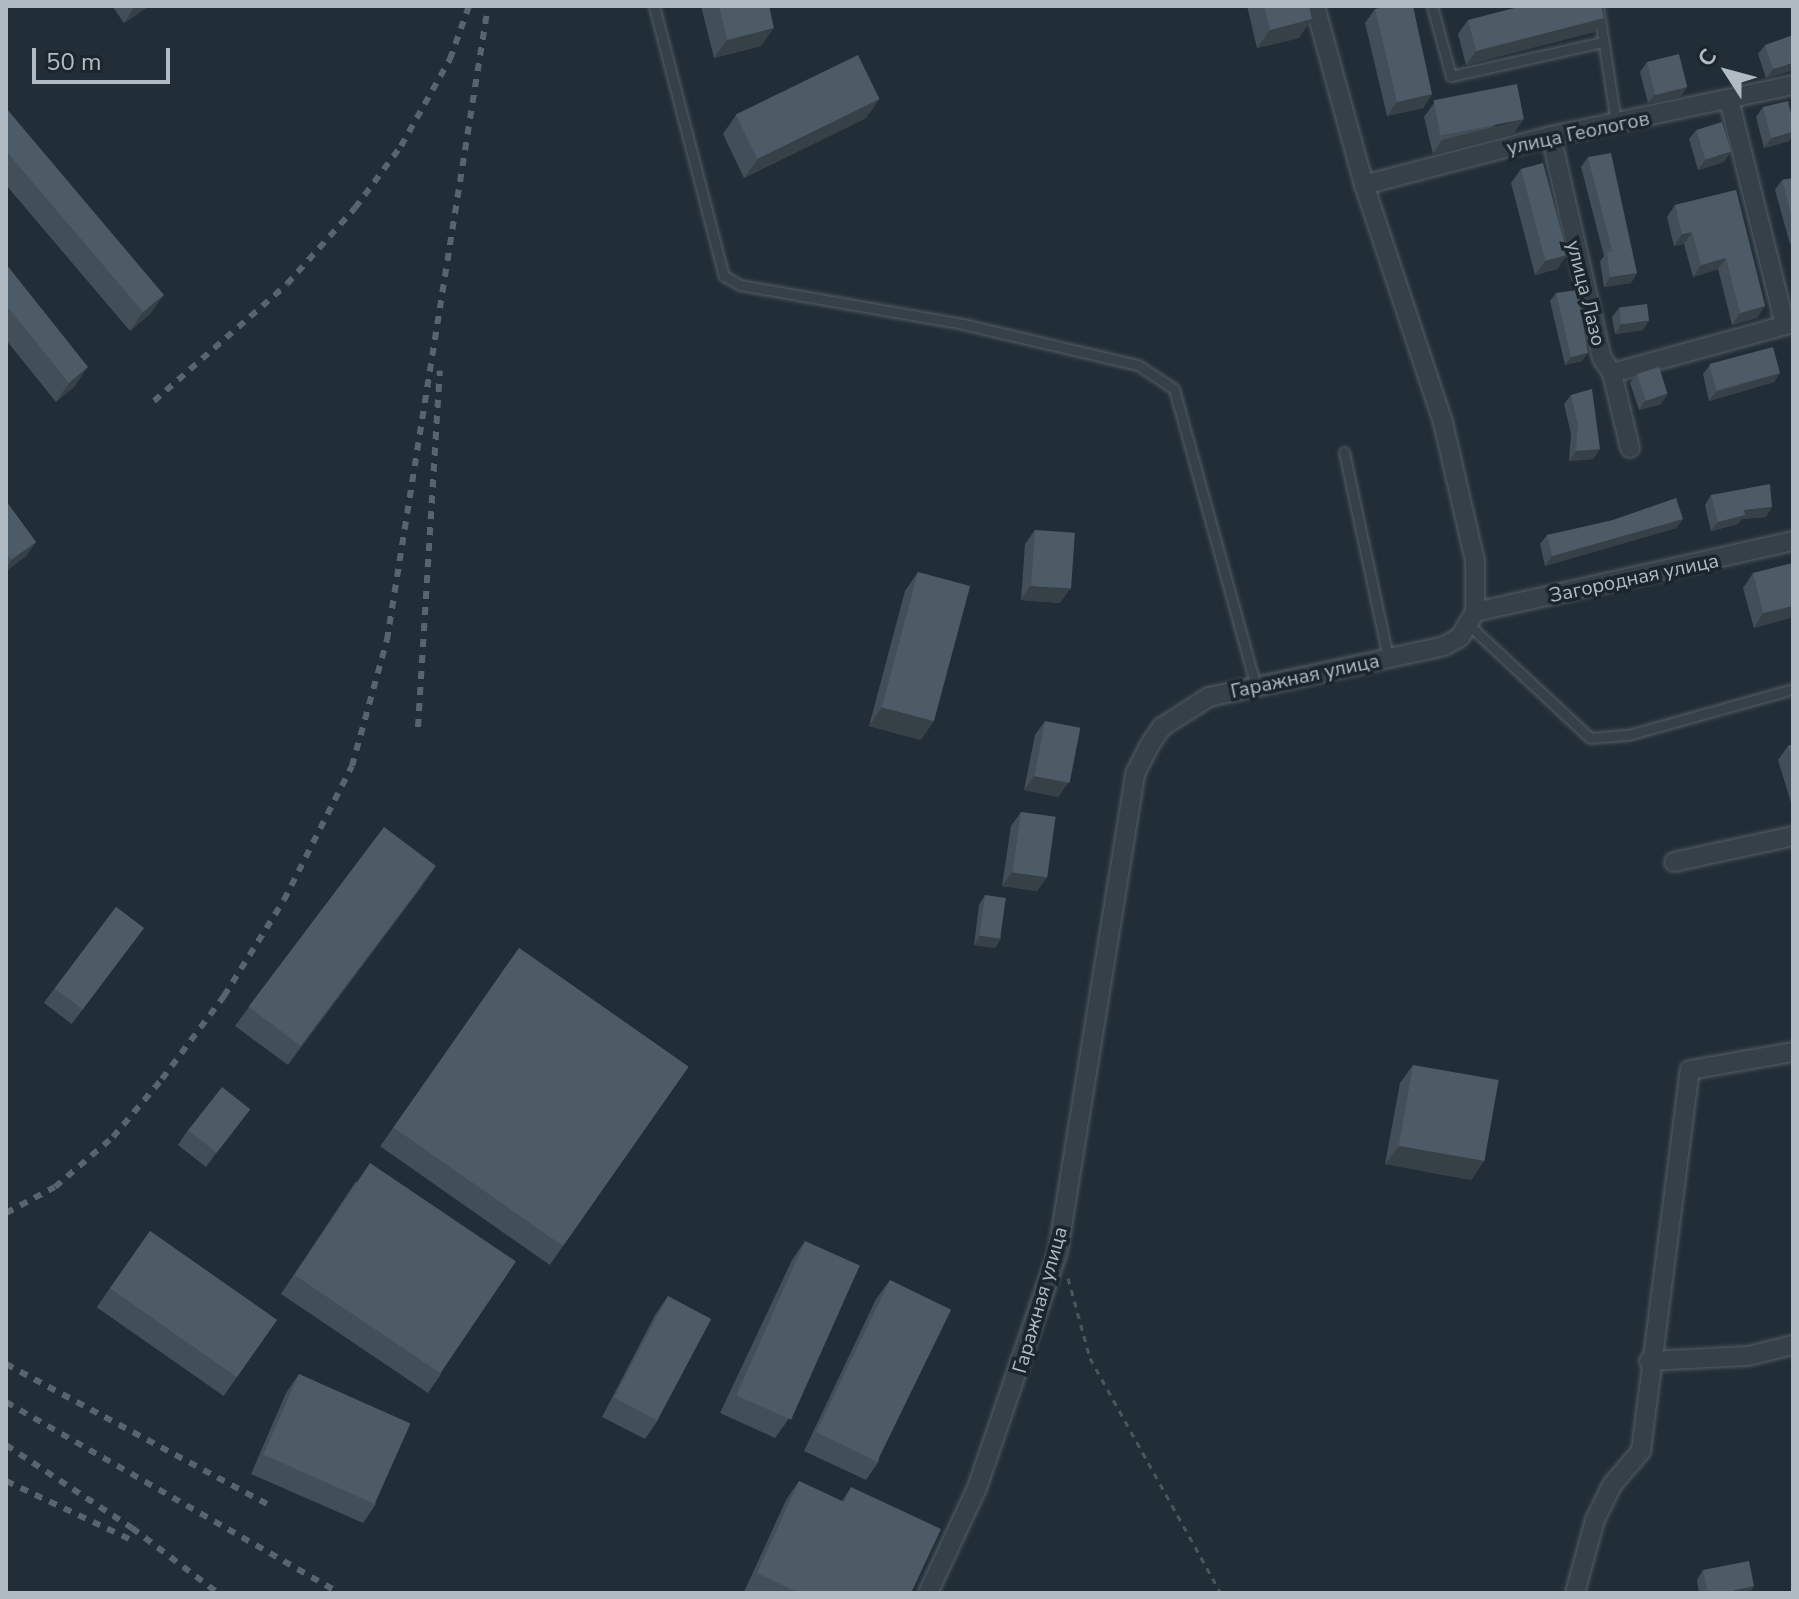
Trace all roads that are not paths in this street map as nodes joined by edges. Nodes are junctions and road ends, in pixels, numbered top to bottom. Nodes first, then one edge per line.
1 (654, 6) edge
2 (1315, 6) edge
3 (1432, 6) edge
4 (1598, 6) edge
5 (1603, 42) junction
6 (1793, 85) edge
7 (1729, 100) junction
8 (1616, 125) junction
9 (1551, 136) junction
10 (1364, 185) junction
11 (1789, 324) edge
12 (1612, 373) junction
13 (1630, 448) dead end
14 (1344, 452) dead end
15 (1793, 541) edge
16 (1472, 619) junction
17 (1388, 658) junction
18 (1255, 684) junction
19 (1793, 689) edge
20 (1793, 836) edge
21 (1674, 862) dead end
22 (1793, 1052) edge
23 (1793, 1345) edge
24 (1649, 1361) junction
25 (928, 1593) edge
26 (1575, 1593) edge

1 - 18 lane
2 - 10 street
3 - 5 lane
4 - 5 lane
5 - 8 lane
6 - 7 street, улица Геологов
7 - 8 street, улица Геологов
7 - 11 street
8 - 9 street, улица Геологов
9 - 10 street, улица Геологов
9 - 12 street, улица Лазо
10 - 16 street
11 - 12 street
12 - 13 street, улица Лазо
14 - 17 lane
15 - 16 street, Загородная улица
16 - 17 street, Гаражная улица
16 - 19 lane
17 - 18 street, Гаражная улица
18 - 25 street, Гаражная улица
20 - 21 street
22 - 24 street
23 - 24 street
24 - 26 street

